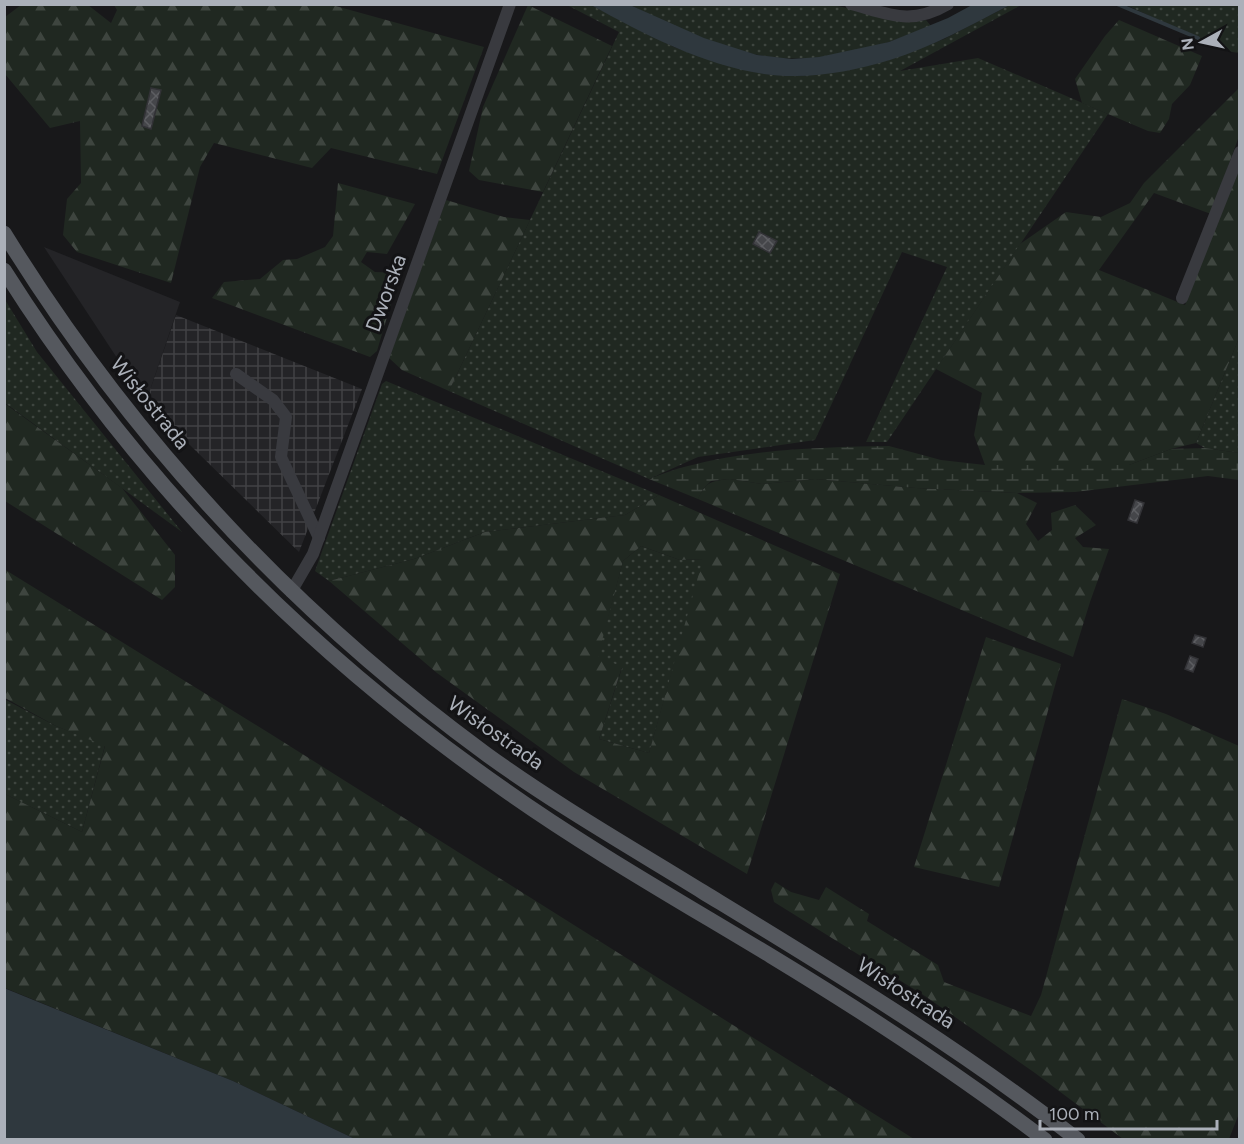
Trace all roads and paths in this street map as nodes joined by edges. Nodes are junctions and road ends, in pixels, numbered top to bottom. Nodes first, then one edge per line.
1 (510, 4) edge
2 (851, 4) edge
3 (948, 4) edge
4 (1239, 152) edge
5 (4, 233) edge
6 (4, 270) edge
7 (1182, 298) dead end
8 (236, 374) dead end
9 (319, 538) junction
10 (291, 592) junction
11 (279, 606) junction
12 (1045, 1140) edge
13 (1078, 1140) edge

1 - 9 street, Dworska
2 - 3 street
4 - 7 street
5 - 10 main road, Wisłostrada
6 - 11 main road, Wisłostrada
8 - 9 street
9 - 10 street, Dworska
10 - 11 main road
10 - 13 main road, Wisłostrada
11 - 12 main road, Wisłostrada

